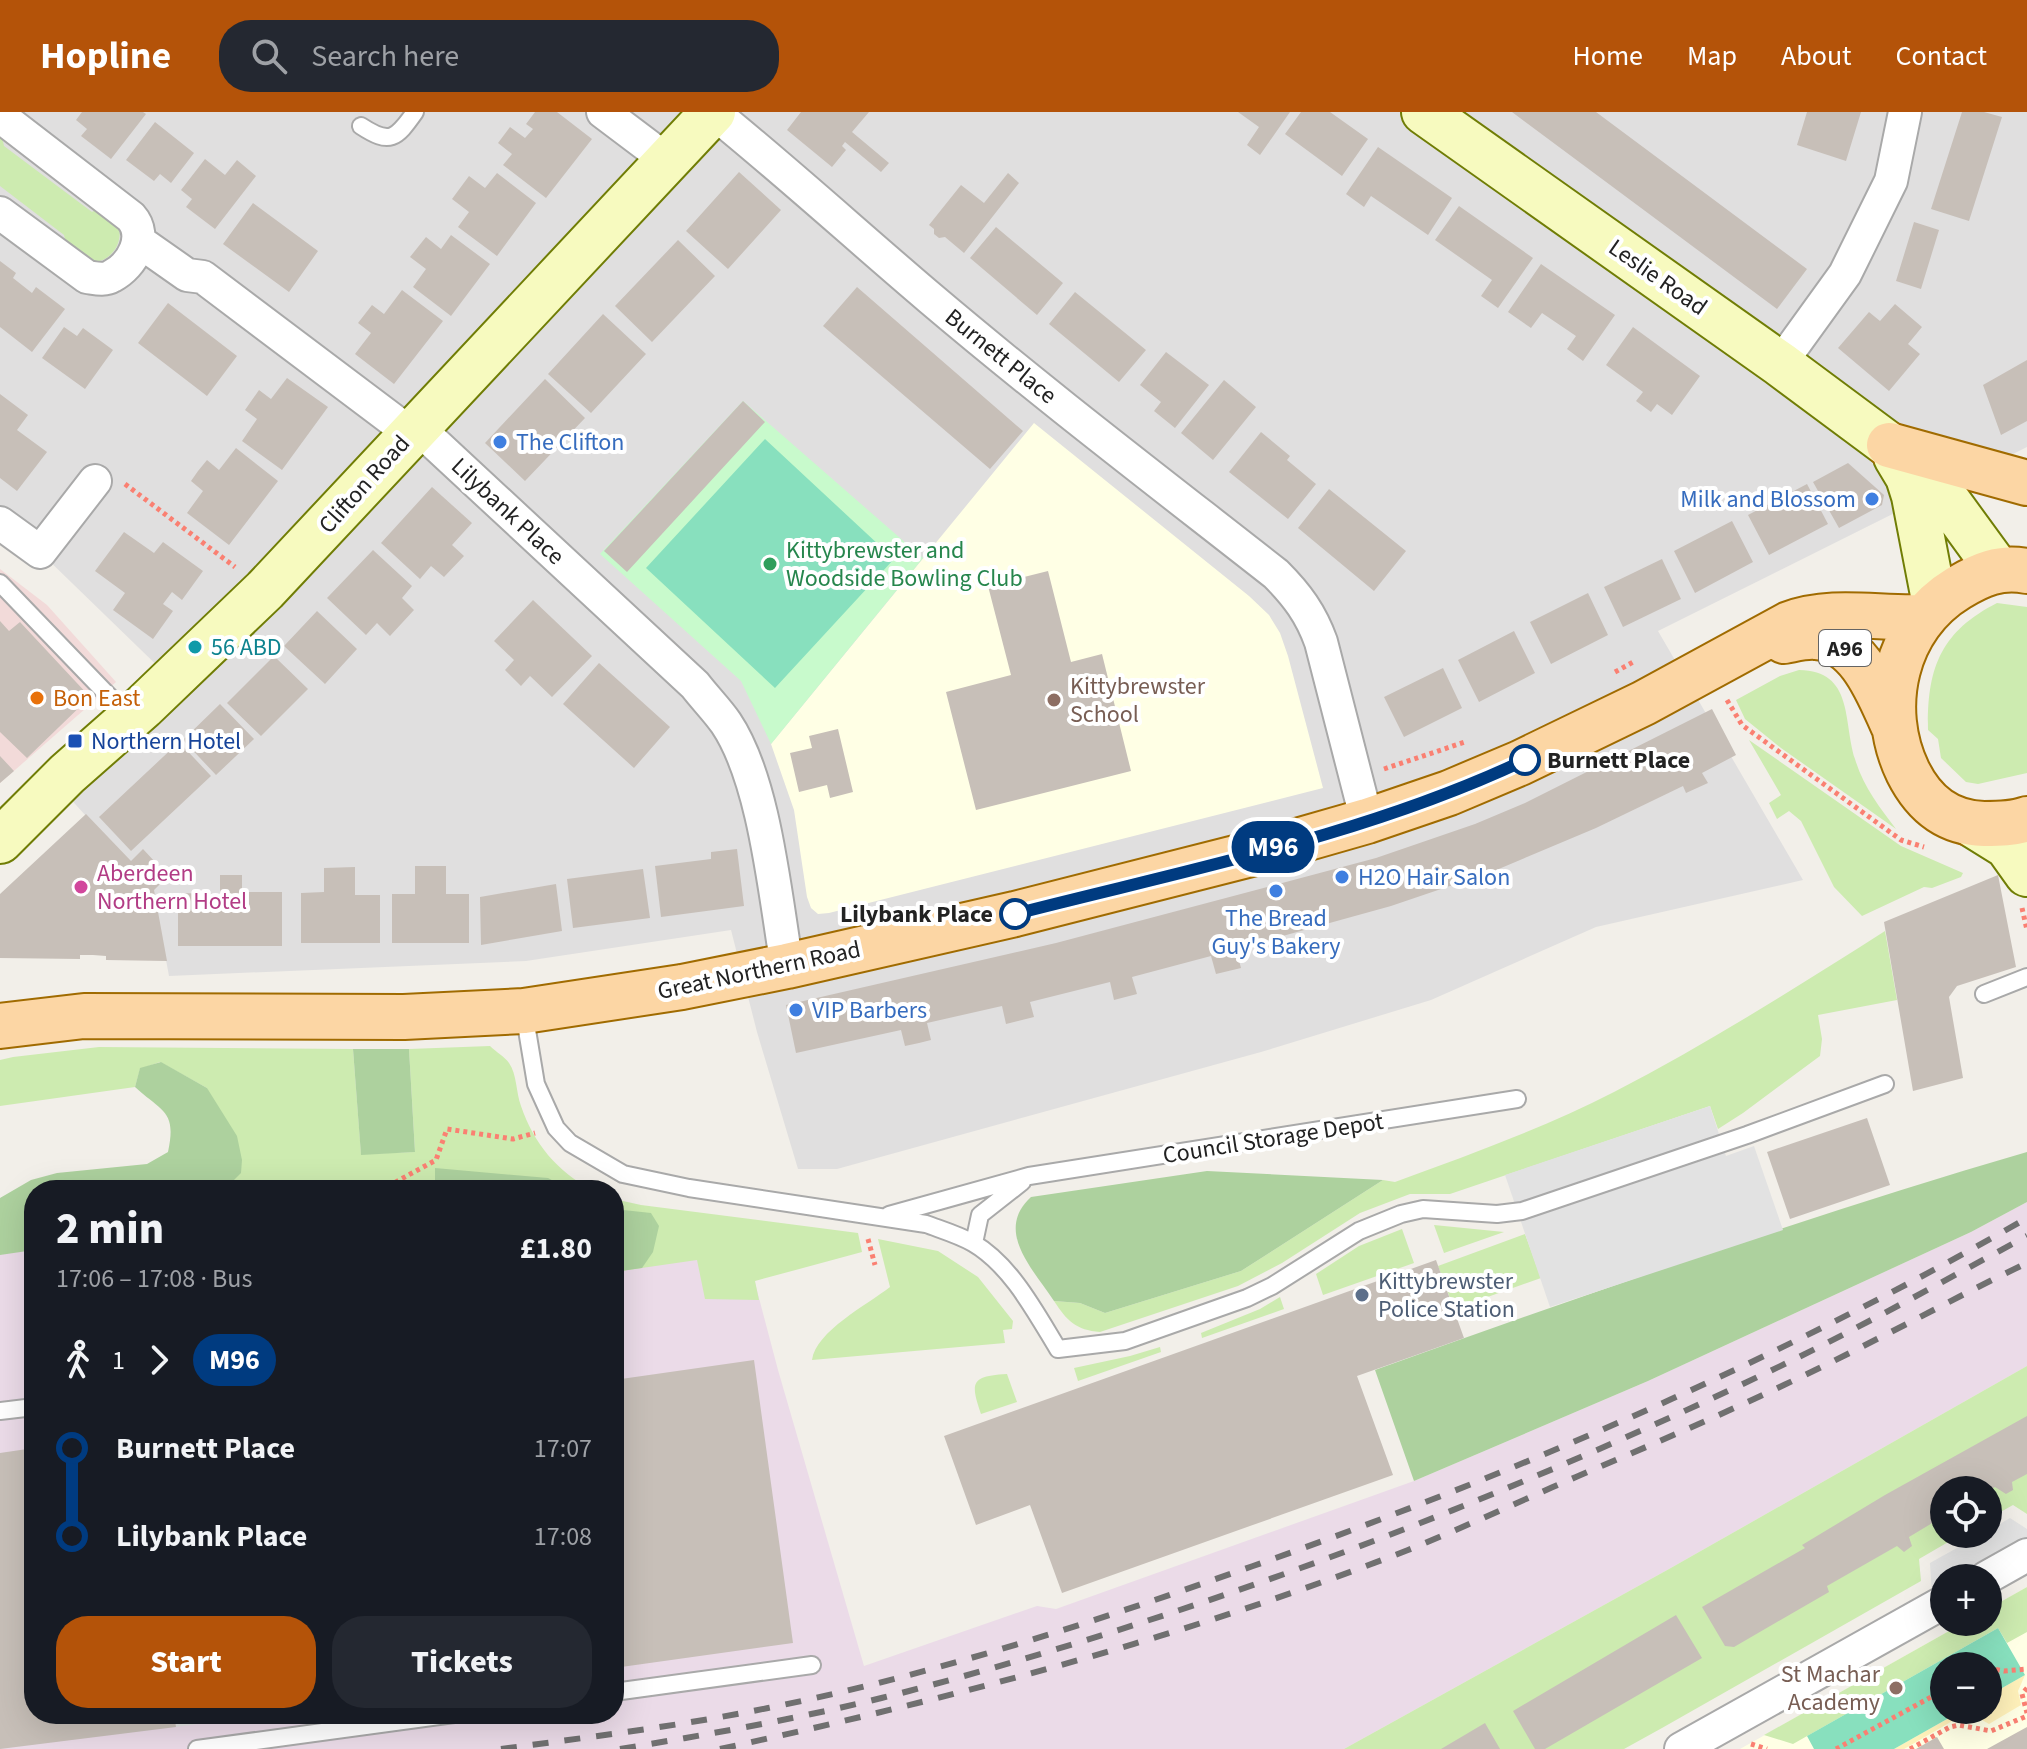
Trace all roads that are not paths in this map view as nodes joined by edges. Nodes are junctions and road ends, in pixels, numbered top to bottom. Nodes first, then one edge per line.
1 (415, 112) edge
2 (603, 112) edge
3 (713, 112) edge
4 (1424, 112) edge
5 (1905, 112) edge
6 (0, 116) edge
7 (361, 126) dead end
8 (668, 161) junction
9 (0, 213) edge
10 (140, 242) junction
11 (1780, 364) junction
12 (413, 430) junction
13 (1889, 445) junction
14 (95, 481) road end
15 (2027, 483) edge
16 (0, 523) edge
17 (2015, 565) edge
18 (0, 583) edge
19 (1929, 611) junction
20 (1753, 644) junction
21 (130, 718) junction
22 (1894, 727) junction
23 (2027, 819) edge
24 (1367, 821) junction
25 (1970, 823) junction
26 (0, 841) edge
27 (2024, 890) edge
28 (787, 966) junction
29 (2027, 977) edge
30 (1984, 994) dead end
31 (524, 1011) junction
32 (0, 1026) edge
33 (1885, 1084) dead end
34 (1517, 1099) dead end
35 (1029, 1176) junction
36 (880, 1217) junction
37 (974, 1243) junction
38 (24, 1408) edge
39 (0, 1411) edge
40 (2027, 1555) edge
41 (2002, 1569) edge
42 (1930, 1610) edge
43 (812, 1665) dead end
44 (624, 1691) edge
45 (379, 1724) edge
46 (197, 1749) edge
47 (1681, 1749) edge

1 - 7 lane
2 - 8 street
3 - 8 street, Clifton Road
3 - 24 street, Burnett Place
4 - 11 street, Leslie Road
5 - 11 street
6 - 10 street
8 - 12 street, Clifton Road
9 - 10 street
10 - 12 street, Lilybank Place
11 - 13 street, Leslie Road
12 - 21 street, Clifton Road
12 - 28 street, Lilybank Place
13 - 15 main road
13 - 17 street, Leslie Road
13 - 19 street, Leslie Road
14 - 16 street
17 - 19 main road, A96
18 - 21 lane
19 - 20 main road, Great Northern Road / A96
19 - 22 main road, A96
20 - 22 main road, Great Northern Road / A96
20 - 24 main road, Great Northern Road / A96
21 - 26 street, Clifton Road
22 - 25 main road, A96
23 - 25 main road, A96
24 - 28 main road, Great Northern Road / A96
25 - 27 street
28 - 31 main road, Great Northern Road / A96
29 - 30 lane
31 - 32 main road, Great Northern Road / A96
31 - 36 lane
33 - 37 lane
34 - 35 lane, Council Storage Depot
35 - 36 lane, Council Storage Depot
35 - 37 lane
36 - 37 lane
38 - 39 lane
40 - 41 street
42 - 47 street
43 - 44 lane
45 - 46 lane

